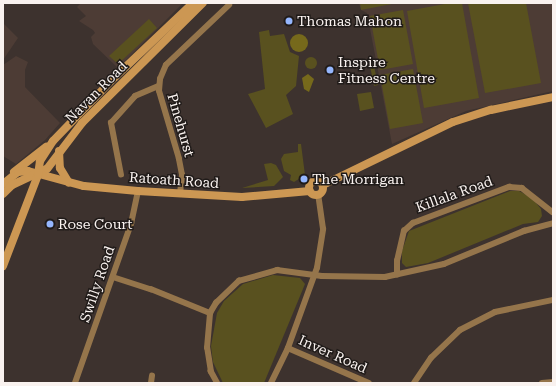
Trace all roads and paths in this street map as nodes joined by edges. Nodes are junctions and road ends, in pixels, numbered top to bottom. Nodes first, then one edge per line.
1 (192, 3) edge
2 (203, 3) edge
3 (229, 5) dead end
4 (158, 86) junction
5 (553, 97) edge
6 (53, 141) junction
7 (59, 150) junction
8 (38, 175) junction
9 (121, 175) dead end
10 (3, 183) edge
11 (69, 183) junction
12 (323, 185) junction
13 (138, 192) junction
14 (314, 193) junction
15 (3, 194) edge
16 (180, 194) junction
17 (553, 212) edge
18 (553, 223) edge
19 (3, 266) edge
20 (314, 275) junction
21 (397, 275) junction
22 (113, 277) junction
23 (553, 300) edge
24 (210, 313) junction
25 (288, 348) junction
26 (152, 376) dead end
27 (553, 382) edge
28 (75, 383) edge
29 (151, 383) edge
30 (217, 383) edge
31 (272, 383) edge
32 (369, 383) edge
33 (414, 383) edge
34 (542, 383) edge

1 - 6 main road, Navan Road
2 - 7 main road, Navan Road
3 - 4 street, Pinehurst
4 - 9 street, Pinehurst
4 - 16 street, Pinehurst
5 - 12 main road, Ratoath Road
6 - 8 main road, Navan Road
6 - 10 main road, Navan Road
7 - 8 main road, Navan Road
7 - 11 main road
8 - 10 main road, Ratoath Road
8 - 11 main road, Ratoath Road
8 - 15 main road
8 - 19 main road
11 - 13 main road, Ratoath Road
12 - 14 main road
12 - 14 main road, Ratoath Road
13 - 16 main road, Ratoath Road
13 - 22 street, Swilly Road
14 - 16 main road, Ratoath Road
14 - 20 street
17 - 21 street, Killala Road
18 - 21 street
20 - 21 street
20 - 24 street
20 - 25 street
22 - 24 street
22 - 28 street, Swilly Road
23 - 33 street
24 - 30 street
25 - 31 street
25 - 32 street, Inver Road
26 - 29 street
27 - 34 street

